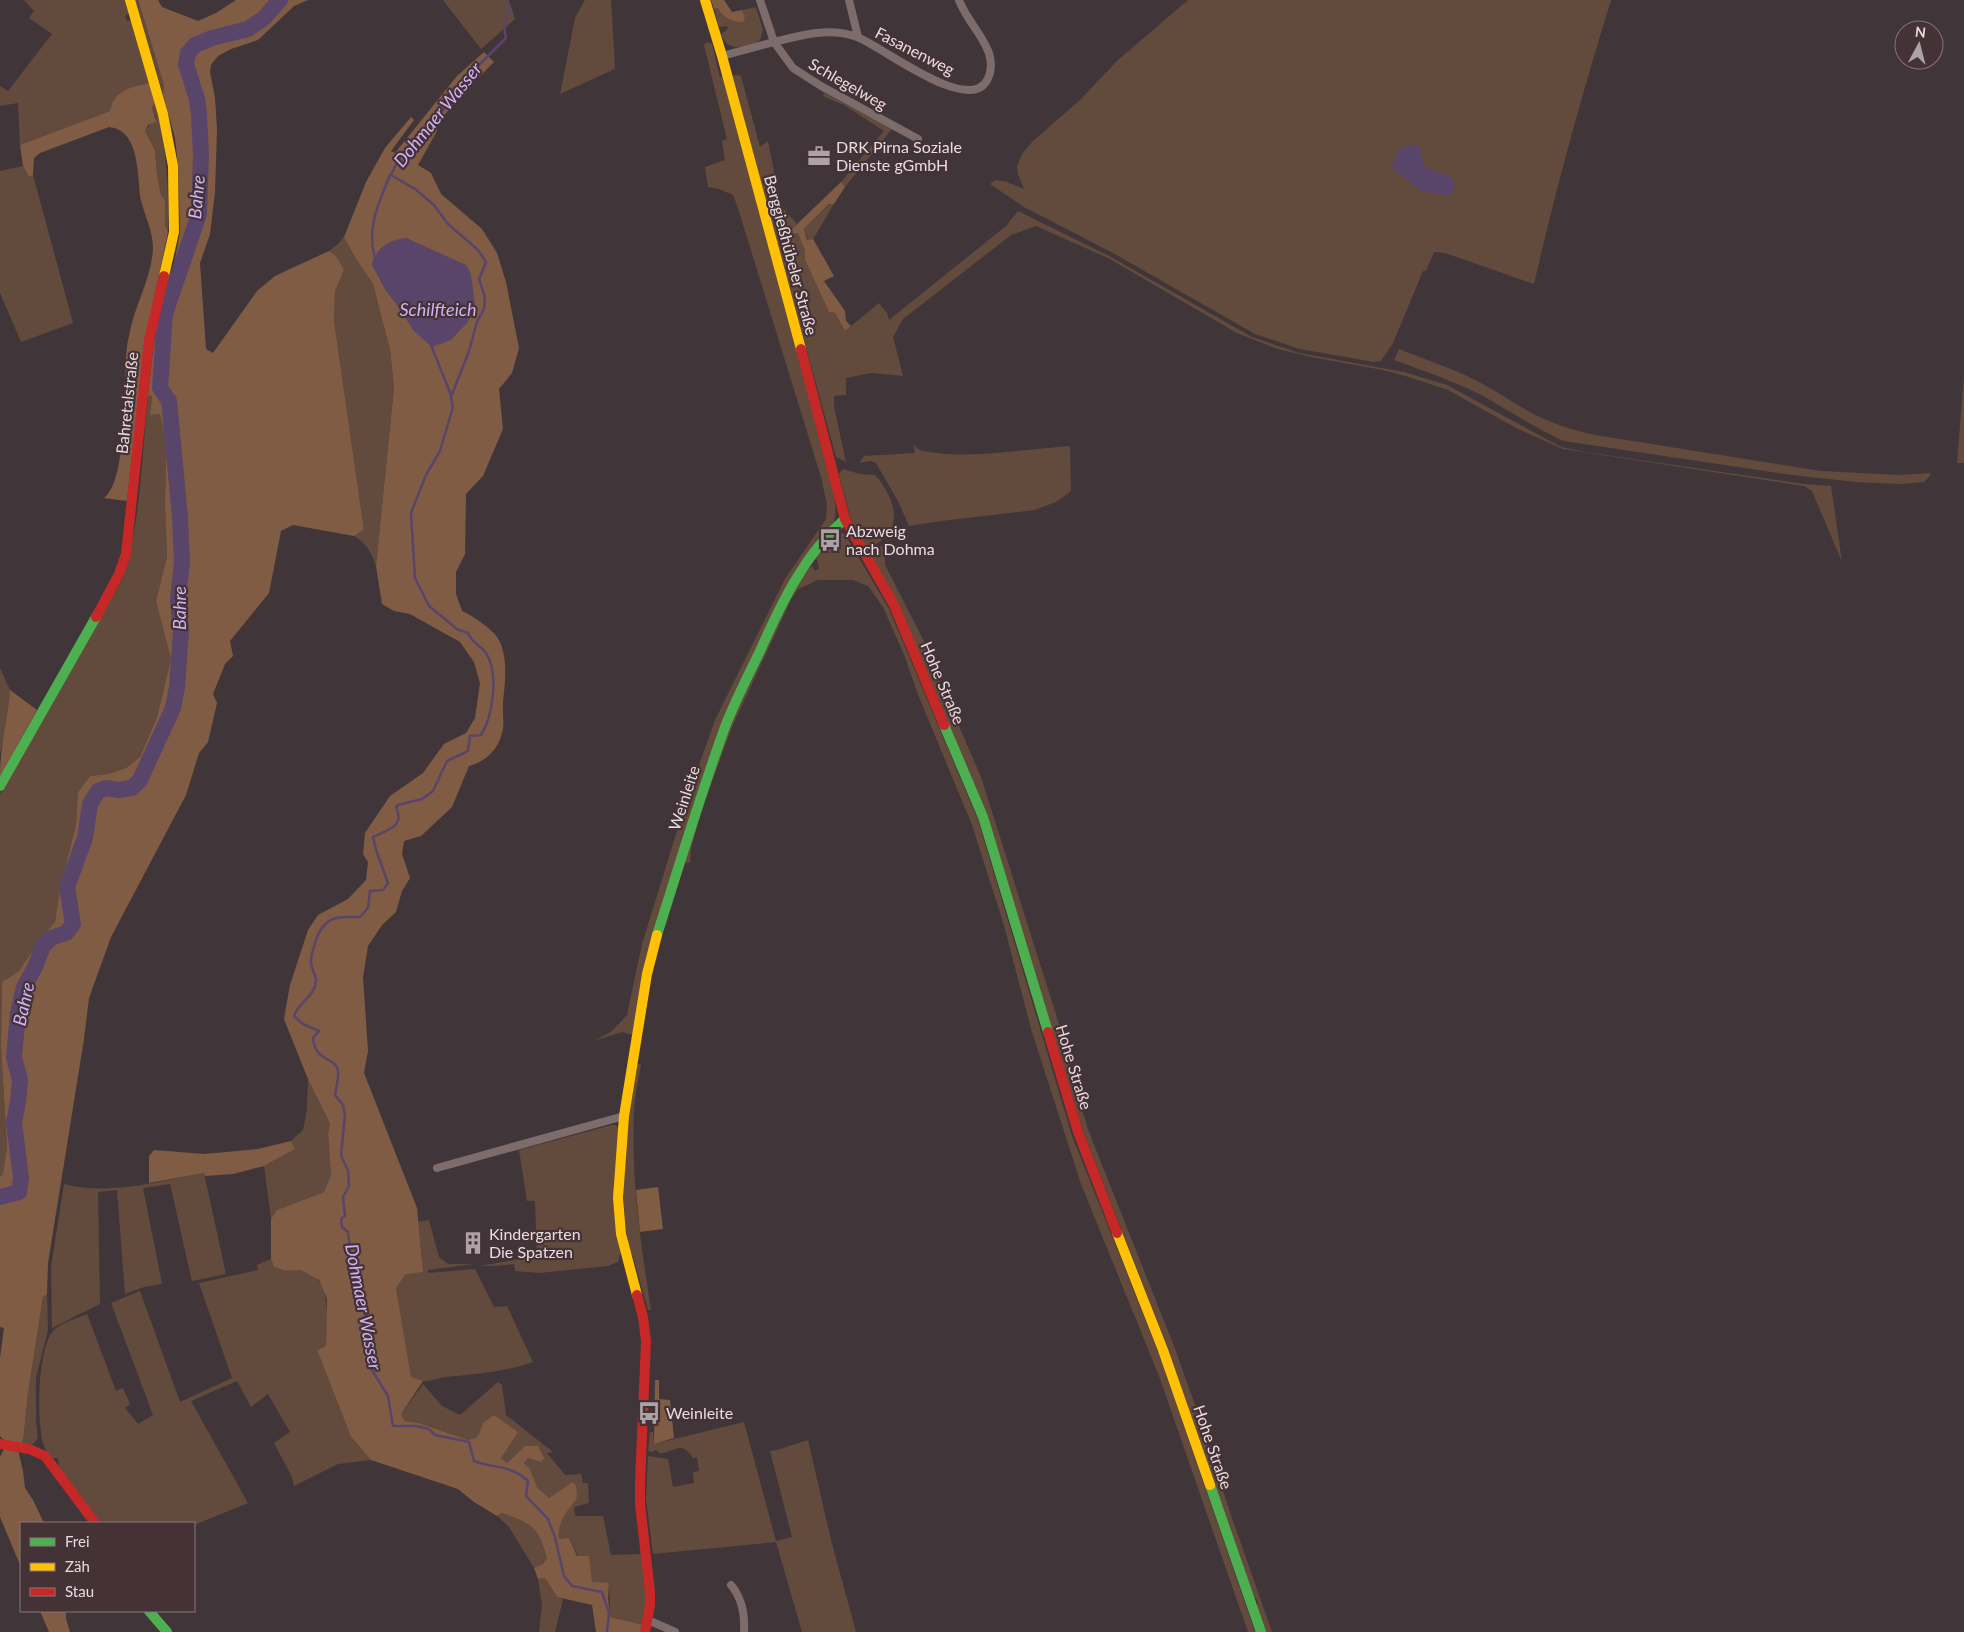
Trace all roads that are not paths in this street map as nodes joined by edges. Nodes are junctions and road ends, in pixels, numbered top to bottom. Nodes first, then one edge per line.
1 (130, 0) edge
2 (705, 0) edge
3 (760, 0) edge
4 (849, 0) edge
5 (959, 0) edge
6 (858, 37) junction
7 (774, 42) junction
8 (722, 56) junction
9 (918, 139) dead end
10 (845, 518) junction
11 (0, 786) edge
12 (624, 1116) junction
13 (437, 1168) dead end
14 (0, 1444) edge
15 (94, 1522) edge
16 (730, 1585) dead end
17 (150, 1612) edge
18 (648, 1620) junction
19 (167, 1632) edge
20 (645, 1632) edge
21 (675, 1632) edge
22 (744, 1632) edge
23 (1261, 1632) edge

1 - 11 street, Bahretalstraße
2 - 8 street, Berggießhübeler Straße
3 - 7 street, Schlegelweg
4 - 6 street, Fasanenweg
5 - 6 street, Fasanenweg
6 - 7 street, Fasanenweg
7 - 8 street
7 - 9 street, Schlegelweg
8 - 10 street, Berggießhübeler Straße
10 - 12 street, Weinleite
10 - 23 street, Hohe Straße
12 - 13 street
12 - 18 street, Weinleite
14 - 15 street
16 - 22 street
17 - 19 street
18 - 20 street, Weinleite
18 - 21 street

